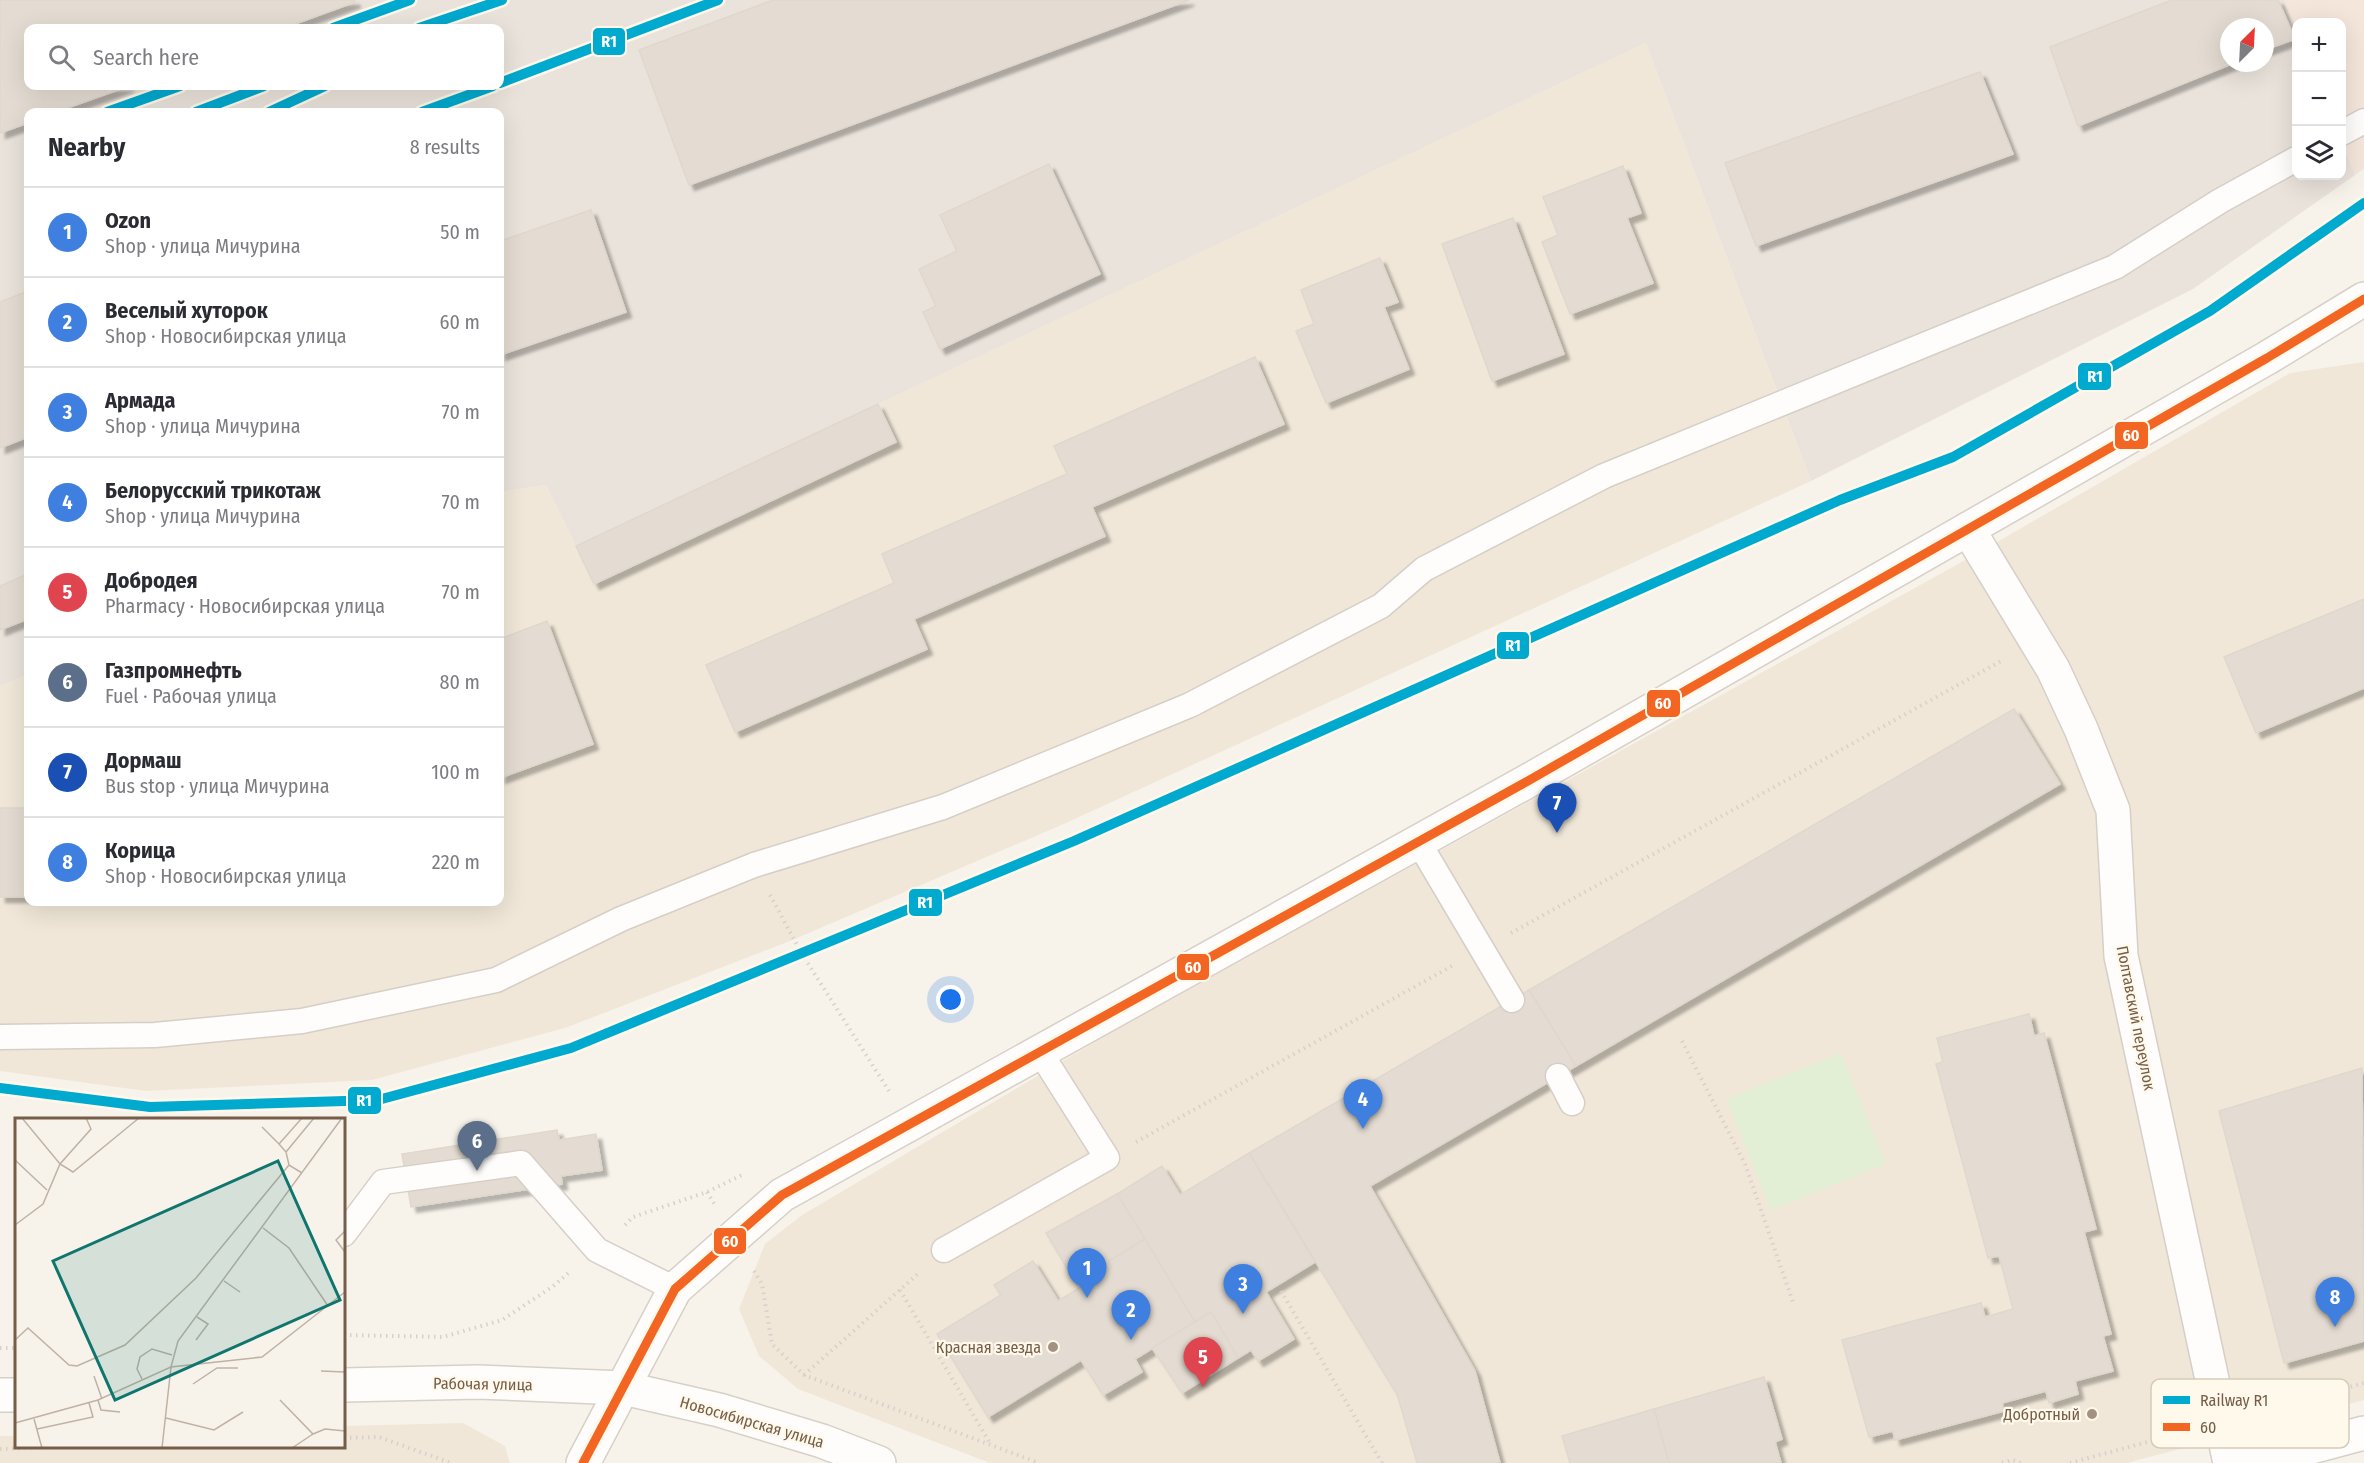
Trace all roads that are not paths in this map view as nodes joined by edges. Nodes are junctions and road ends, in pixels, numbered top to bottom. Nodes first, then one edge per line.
1 (2364, 121) edge
2 (2346, 131) edge
3 (2292, 161) edge
4 (2364, 299) edge
5 (1968, 529) junction
6 (1419, 843) junction
7 (1512, 1000) dead end
8 (0, 1037) edge
9 (1040, 1052) junction
10 (1558, 1076) dead end
11 (1572, 1102) dead end
12 (345, 1233) edge
13 (944, 1250) road end
14 (675, 1289) junction
15 (2212, 1379) edge
16 (345, 1385) edge
17 (622, 1388) junction
18 (2364, 1433) edge
19 (2349, 1437) edge
20 (2227, 1448) edge
21 (2308, 1448) edge
22 (583, 1463) edge
23 (879, 1463) edge
24 (2230, 1463) edge
25 (2251, 1463) edge

1 - 2 lane
3 - 8 lane
4 - 5 main road
5 - 6 main road
5 - 15 main road, Полтавский переулок
6 - 7 lane
6 - 9 main road
9 - 13 lane
9 - 14 main road
10 - 11 lane
12 - 14 lane
14 - 17 main road
16 - 17 main road, Рабочая улица
17 - 22 main road
17 - 23 main road, Новосибирская улица
18 - 19 main road
20 - 24 main road, Полтавский переулок
21 - 25 main road

